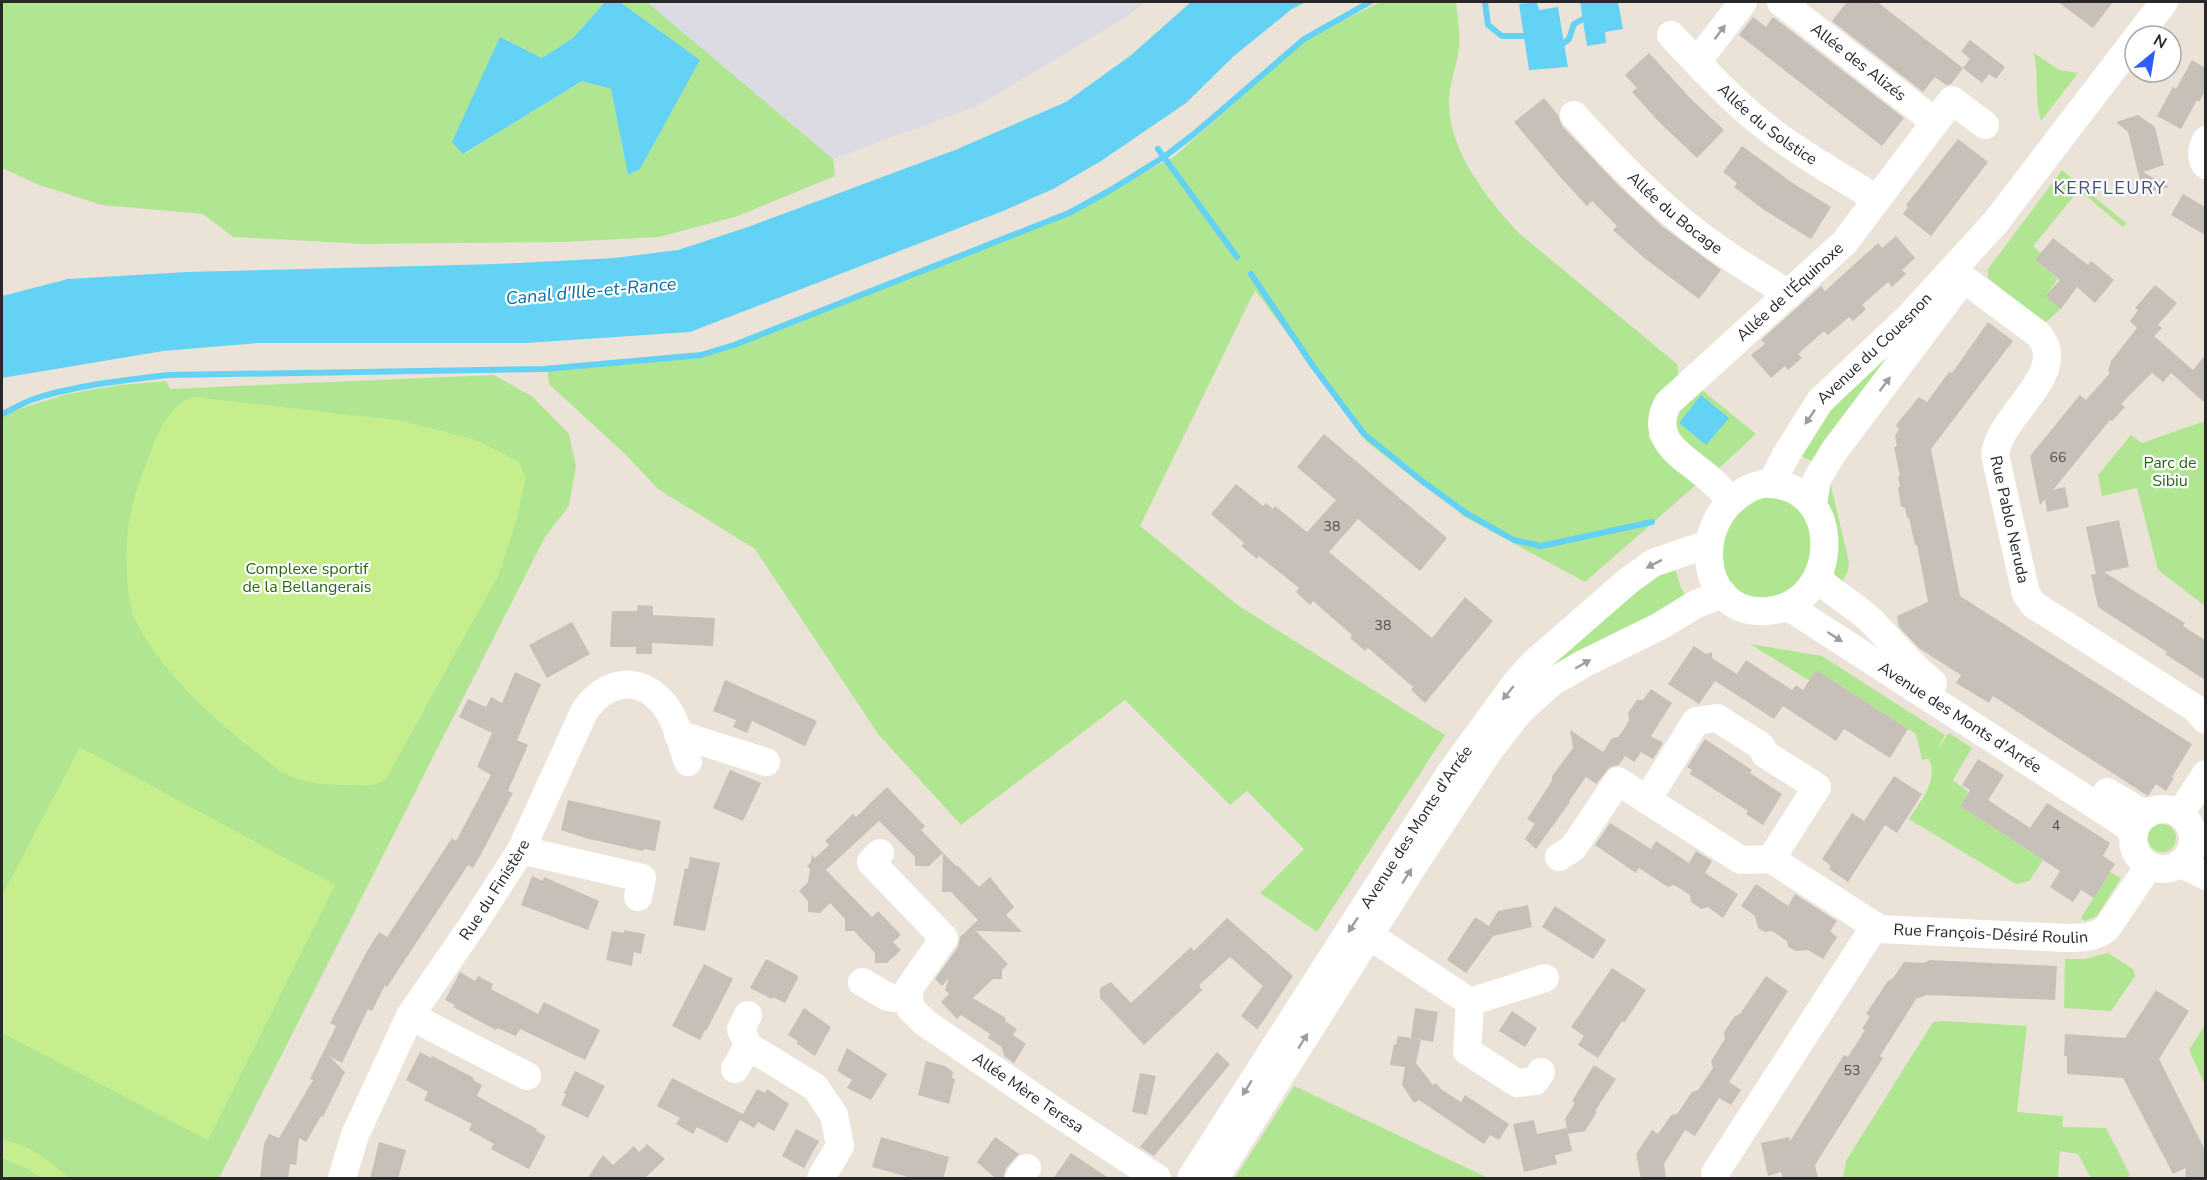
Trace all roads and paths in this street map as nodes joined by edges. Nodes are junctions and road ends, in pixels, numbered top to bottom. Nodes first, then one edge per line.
1 (1743, 2) edge
2 (1781, 2) edge
3 (2164, 2) edge
4 (2147, 24) edge
5 (1671, 35) dead end
6 (2123, 56) edge
7 (1697, 63) junction
8 (1574, 115) dead end
9 (1935, 122) junction
10 (1985, 125) dead end
11 (2205, 140) edge
12 (2205, 165) edge
13 (1876, 199) junction
14 (1995, 223) junction
15 (1964, 279) junction
16 (1789, 294) junction
17 (1771, 484) junction
18 (1731, 500) junction
19 (1813, 504) junction
20 (1708, 544) junction
21 (1817, 578) junction
22 (1723, 594) junction
23 (1785, 607) junction
24 (2205, 720) edge
25 (678, 734) junction
26 (688, 762) dead end
27 (766, 762) dead end
28 (2205, 774) edge
29 (1647, 800) junction
30 (2180, 814) junction
31 (2140, 823) junction
32 (521, 850) junction
33 (880, 853) dead end
34 (1559, 857) dead end
35 (1771, 859) junction
36 (2196, 860) edge
37 (2149, 866) junction
38 (638, 897) dead end
39 (1875, 926) junction
40 (1370, 936) junction
41 (1545, 978) dead end
42 (862, 982) dead end
43 (908, 1000) junction
44 (1470, 1002) junction
45 (748, 1015) dead end
46 (410, 1016) junction
47 (1541, 1072) dead end
48 (527, 1076) dead end
49 (1715, 1173) dead end
50 (342, 1179) edge
51 (821, 1179) edge
52 (1157, 1179) edge
53 (1191, 1179) edge
54 (1215, 1179) edge

7 -> 1 street
2 - 9 street, Allée des Alizés
3 - 4 street
5 - 7 street, Allée du Solstice
6 - 14 street, Avenue du Couesnon
7 - 13 street, Allée du Solstice
8 - 16 street, Allée du Bocage
9 - 10 street, Allée de l'Équinoxe
9 - 13 street, Allée de l'Équinoxe
11 - 12 street
13 - 16 street, Allée de l'Équinoxe
14 - 15 street, Avenue du Couesnon
14 -> 17 street, Avenue du Couesnon
19 -> 15 street, Avenue du Couesnon
15 - 24 street, Rue Pablo Neruda
16 - 18 street, Allée de l'Équinoxe
17 - 18 street
17 - 19 street
18 - 20 street
19 - 21 street
20 - 22 street
20 -> 53 street, Avenue des Monts d'Arrée
21 - 23 street
21 - 31 street, Avenue des Monts d'Arrée
22 - 23 street
40 -> 22 street, Avenue des Monts d'Arrée
23 -> 31 street, Avenue des Monts d'Arrée
25 - 26 street, Rue du Finistère
25 - 27 street
25 - 32 street, Rue du Finistère
28 - 30 street
29 - 34 street
29 - 35 street
29 - 35 street
30 - 31 street
30 - 36 street
31 - 37 street
32 - 38 street
32 - 46 street, Rue du Finistère
33 - 43 street
35 - 39 street
36 - 37 street
37 - 39 street, Rue François-Désiré Roulin
39 - 49 street, Rue François-Désiré Roulin
40 - 44 street
54 -> 40 street, Avenue des Monts d'Arrée
41 - 44 street
42 - 43 street
43 - 52 street, Allée Mère Teresa
44 - 47 street
45 - 51 street
46 - 48 street
46 - 50 street, Rue du Finistère

